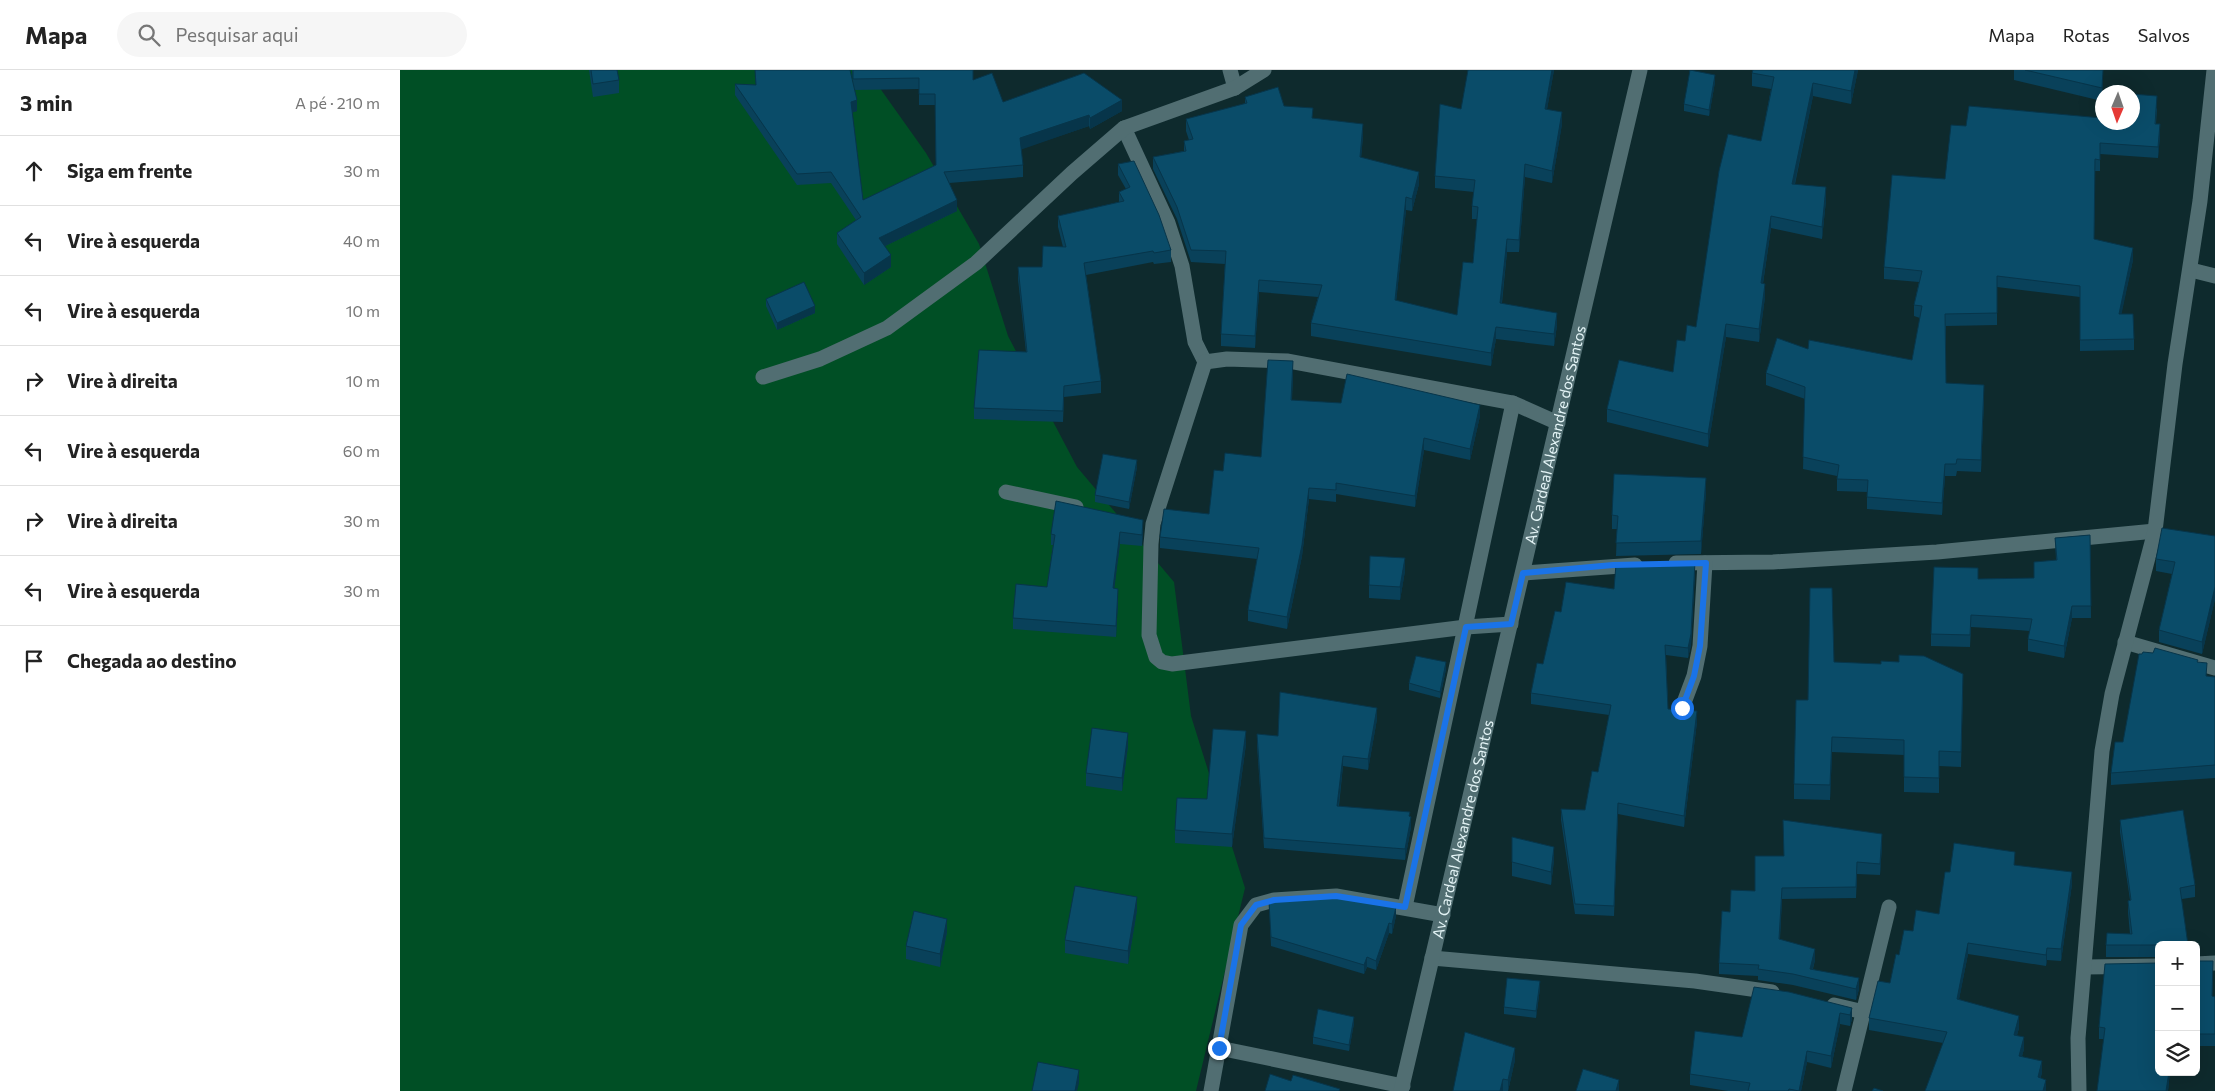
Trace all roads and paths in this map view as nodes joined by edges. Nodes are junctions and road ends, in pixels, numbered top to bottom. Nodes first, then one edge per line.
1 (1230, 70) edge
2 (1264, 70) edge
3 (1640, 70) edge
4 (2214, 70) edge
5 (1235, 88) junction
6 (1124, 128) junction
7 (2190, 270) junction
8 (2215, 276) edge
9 (1205, 362) junction
10 (763, 377) dead end
11 (1514, 403) junction
12 (1558, 423) junction
13 (1006, 492) dead end
14 (1089, 510) edge
15 (1135, 520) edge
16 (1153, 524) junction
17 (2156, 531) junction
18 (1706, 563) junction
19 (1523, 573) junction
20 (1511, 624) junction
21 (1466, 627) junction
22 (2125, 642) junction
23 (2215, 668) edge
24 (1682, 708) edge
25 (1405, 907) junction
26 (1888, 907) dead end
27 (1443, 914) junction
28 (1432, 958) junction
29 (2215, 963) edge
30 (2200, 964) edge
31 (2155, 966) edge
32 (2085, 967) junction
33 (1791, 994) edge
34 (1818, 1001) edge
35 (1864, 1012) junction
36 (1219, 1048) junction
37 (1402, 1088) edge
38 (1211, 1091) edge
39 (1844, 1091) edge
40 (2079, 1091) edge

1 - 5 street
2 - 5 street
3 - 12 street, Av. Cardeal Alexandre dos Santos
4 - 7 street
5 - 6 street
6 - 9 street
6 - 10 street
7 - 8 street
7 - 17 street
9 - 11 street
9 - 16 street
11 - 12 street
11 - 21 street
12 - 19 street, Av. Cardeal Alexandre dos Santos
13 - 14 street
15 - 16 street
16 - 21 street
17 - 18 street
17 - 22 street
18 - 19 street
18 - 24 street
19 - 20 street, Av. Cardeal Alexandre dos Santos
20 - 21 street
20 - 27 street, Av. Cardeal Alexandre dos Santos
21 - 25 street
22 - 23 street
22 - 32 street
25 - 27 street
25 - 36 street
26 - 35 street
27 - 28 street, Av. Cardeal Alexandre dos Santos
28 - 33 street
28 - 37 street, Av. Cardeal Alexandre dos Santos
29 - 30 street
31 - 32 street
32 - 40 street
34 - 35 street
35 - 39 street
36 - 37 street
36 - 38 street

